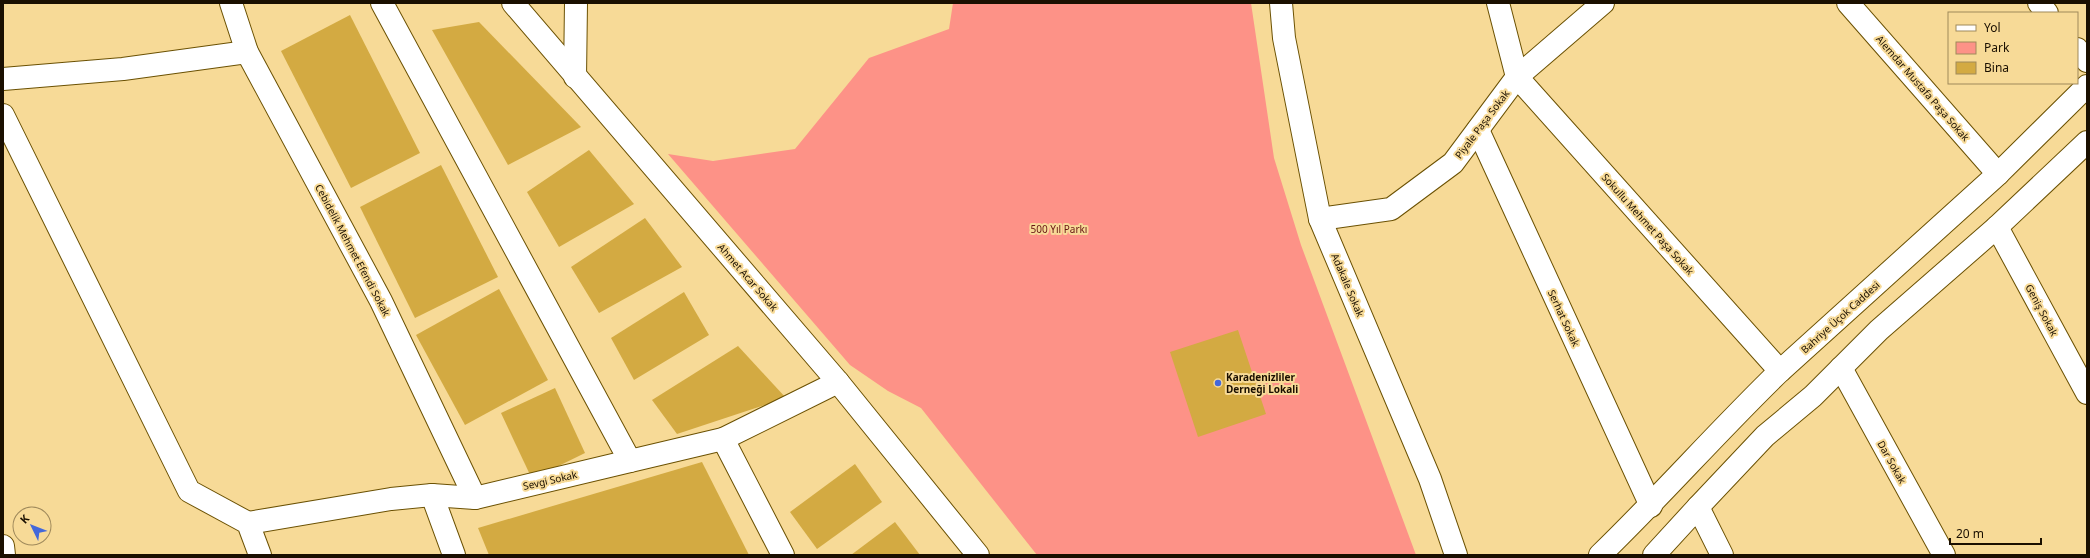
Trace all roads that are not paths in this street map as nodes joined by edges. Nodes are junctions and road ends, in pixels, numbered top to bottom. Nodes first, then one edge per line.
1 (231, 3) edge
2 (382, 3) edge
3 (513, 3) edge
4 (576, 3) edge
5 (1281, 3) edge
6 (1498, 3) edge
7 (1603, 3) edge
8 (1848, 3) edge
9 (2039, 3) edge
10 (2046, 12) edge
11 (2078, 50) edge
12 (247, 52) junction
13 (2087, 61) edge
14 (575, 77) junction
15 (1517, 77) junction
16 (3, 79) edge
17 (2087, 86) edge
18 (3, 115) edge
19 (1478, 130) junction
20 (2087, 142) edge
21 (1998, 174) junction
22 (1320, 219) junction
23 (1997, 227) junction
24 (1841, 368) junction
25 (1780, 372) junction
26 (838, 382) junction
27 (2087, 393) edge
28 (723, 439) junction
29 (630, 461) junction
30 (432, 495) junction
31 (475, 498) junction
32 (1651, 506) junction
33 (1698, 507) junction
34 (248, 523) junction
35 (3, 546) edge
36 (4, 555) edge
37 (260, 555) edge
38 (454, 555) edge
39 (783, 555) edge
40 (978, 555) edge
41 (1456, 555) edge
42 (1600, 555) edge
43 (1654, 555) edge
44 (1722, 555) edge
45 (1944, 555) edge

1 - 12 street, Cebidelik Mehmet Efendi Sokak
2 - 29 street
3 - 14 street, Ahmet Acar Sokak
4 - 14 street
5 - 22 street, Adakale Sokak
6 - 15 street
7 - 15 street, Piyale Paşa Sokak
8 - 21 street, Alemdar Mustafa Paşa Sokak
9 - 10 street
11 - 13 street
12 - 16 street
12 - 31 street, Cebidelik Mehmet Efendi Sokak
14 - 26 street, Ahmet Acar Sokak
15 - 19 street, Piyale Paşa Sokak
15 - 25 street, Sokullu Mehmet Paşa Sokak
17 - 21 street, Bahriye Üçok Caddesi
18 - 34 street
19 - 22 street, Piyale Paşa Sokak
19 - 32 street, Serhat Sokak
20 - 23 street
21 - 25 street, Bahriye Üçok Caddesi
22 - 41 street, Adakale Sokak
23 - 24 street
23 - 27 street, Geniş Sokak
24 - 33 street
24 - 45 street, Dar Sokak
25 - 32 street, Bahriye Üçok Caddesi
26 - 28 street, Sevgi Sokak
26 - 40 street, Ahmet Acar Sokak
28 - 29 street, Sevgi Sokak
28 - 39 street
29 - 31 street, Sevgi Sokak
30 - 31 street, Sevgi Sokak
30 - 34 street, Sevgi Sokak
30 - 38 street
32 - 42 street, Bahriye Üçok Caddesi
33 - 43 street
33 - 44 street
34 - 37 street
35 - 36 street

